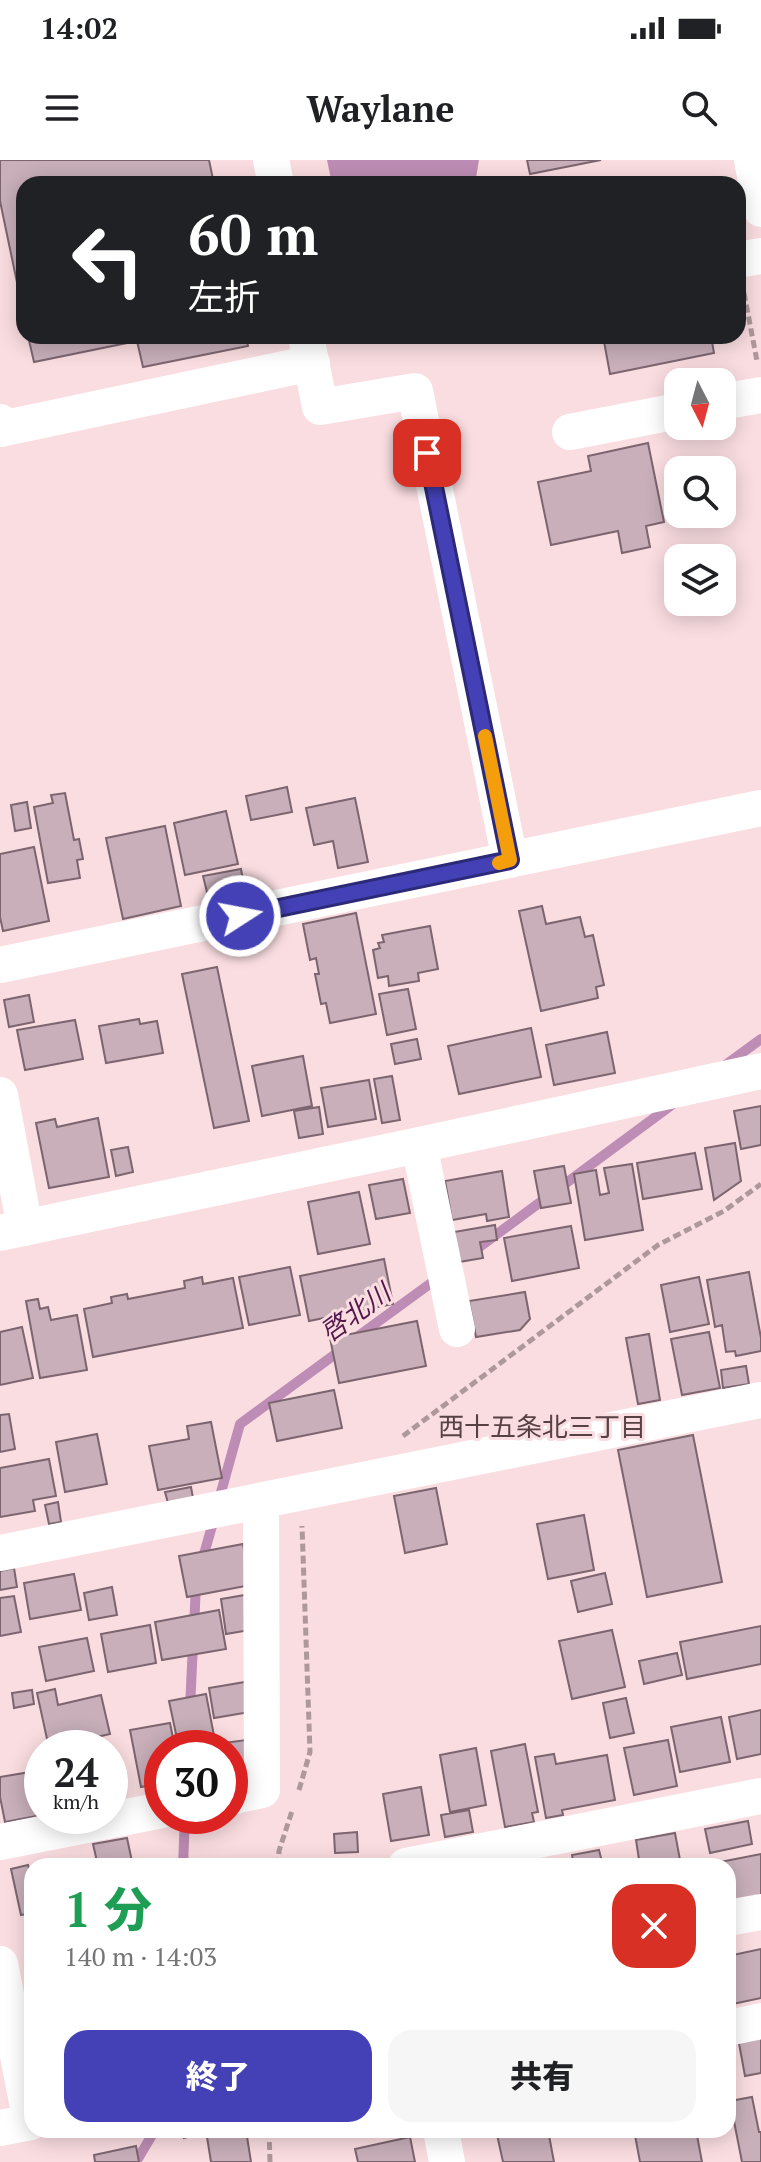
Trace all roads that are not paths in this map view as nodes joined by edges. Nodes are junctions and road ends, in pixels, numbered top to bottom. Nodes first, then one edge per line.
1 (309, 350) edge
2 (760, 380) edge
3 (736, 394) edge
4 (664, 414) edge
5 (0, 427) edge
6 (570, 432) dead end
7 (761, 808) edge
8 (510, 860) junction
9 (0, 965) edge
10 (761, 1071) edge
11 (0, 1095) edge
12 (419, 1145) junction
13 (12, 1230) edge
14 (457, 1329) dead end
15 (761, 1400) edge
16 (261, 1501) junction
17 (0, 1553) edge
18 (248, 1793) edge
19 (761, 1796) edge
20 (144, 1814) edge
21 (0, 1842) edge
22 (447, 1858) edge
23 (761, 1912) edge
24 (736, 1917) edge
25 (0, 1964) edge
26 (761, 2021) edge
27 (736, 2026) edge
28 (24, 2082) edge
29 (24, 2124) edge
30 (0, 2128) edge
31 (442, 2138) edge
32 (447, 2162) edge

1 - 5 street
1 - 8 street
2 - 3 street
4 - 6 street
7 - 8 street
8 - 9 street
10 - 12 street
11 - 13 street
12 - 13 street
12 - 14 street
15 - 16 street
16 - 17 street
16 - 18 street
19 - 22 street
20 - 21 street
23 - 24 street
25 - 28 street
26 - 27 street
29 - 30 street
31 - 32 street

